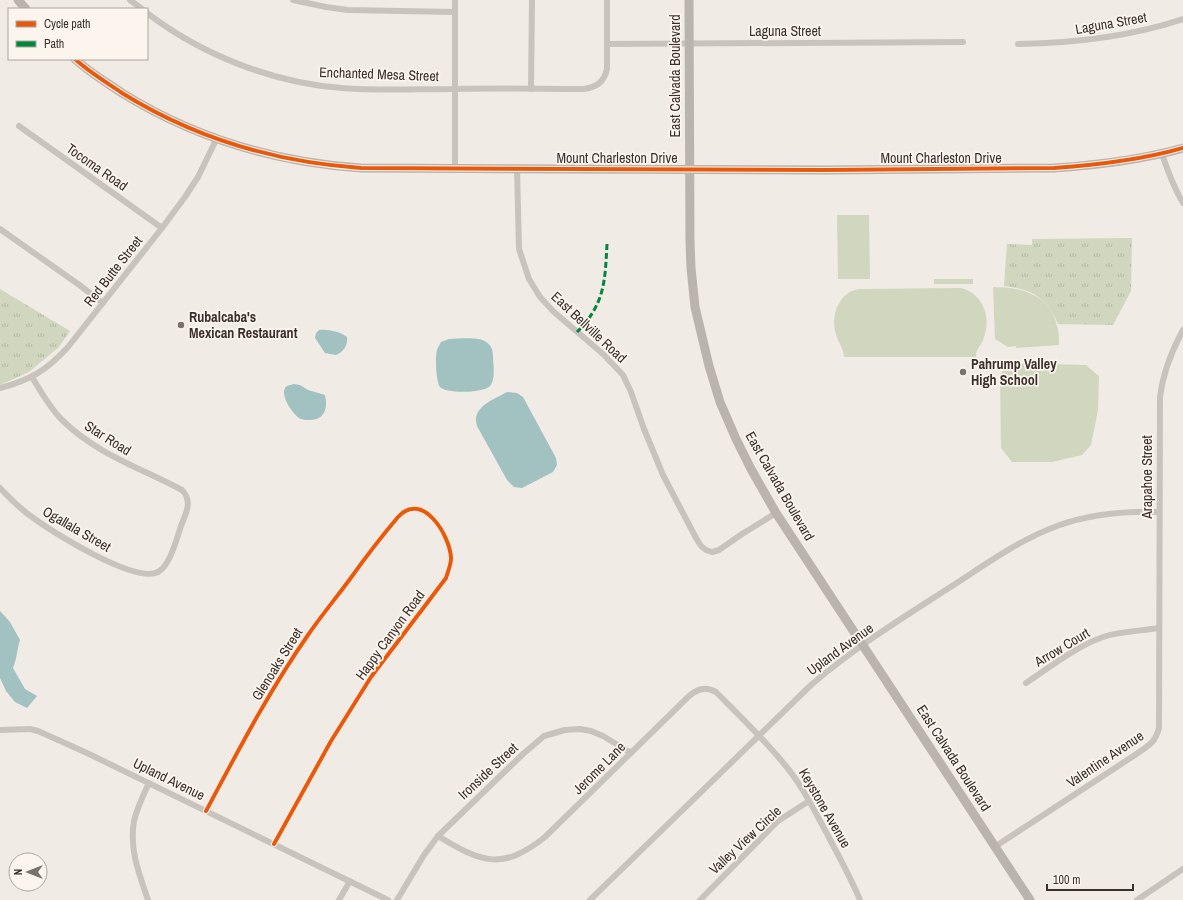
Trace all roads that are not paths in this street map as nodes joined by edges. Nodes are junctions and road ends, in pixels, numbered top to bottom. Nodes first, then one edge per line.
1 (18, 0) edge
2 (130, 0) edge
3 (293, 0) edge
4 (455, 0) edge
5 (532, 0) edge
6 (607, 0) edge
7 (689, 0) edge
8 (25, 8) edge
9 (141, 8) edge
10 (455, 12) junction
11 (148, 14) edge
12 (1183, 19) edge
13 (963, 42) dead end
14 (608, 44) junction
15 (689, 44) junction
16 (1018, 44) dead end
17 (76, 60) edge
18 (456, 89) junction
19 (531, 89) junction
20 (19, 126) dead end
21 (216, 140) junction
22 (1183, 148) edge
23 (1162, 154) junction
24 (455, 168) junction
25 (517, 168) junction
26 (689, 169) junction
27 (1183, 203) edge
28 (162, 228) junction
29 (0, 229) edge
30 (103, 303) junction
31 (1183, 330) edge
32 (32, 377) junction
33 (0, 388) edge
34 (0, 488) edge
35 (415, 508) joint
36 (1158, 512) junction
37 (776, 513) junction
38 (152, 574) joint
39 (1159, 628) junction
40 (863, 644) junction
41 (1026, 684) dead end
42 (0, 730) edge
43 (759, 736) junction
44 (631, 753) junction
45 (148, 783) junction
46 (809, 801) junction
47 (206, 811) junction
48 (438, 836) junction
49 (274, 844) junction
50 (996, 846) junction
51 (1183, 869) edge
52 (350, 881) junction
53 (148, 900) edge
54 (340, 900) edge
55 (388, 900) edge
56 (397, 900) edge
57 (590, 900) edge
58 (700, 900) edge
59 (860, 900) edge
60 (1030, 900) edge
61 (1137, 900) edge

1 - 8 street
2 - 9 street
3 - 10 street
4 - 10 street
5 - 19 street
6 - 14 street
7 - 15 street, East Calvada Boulevard
10 - 18 street
11 - 18 street, Enchanted Mesa Street
12 - 16 street, Laguna Street
13 - 15 street, Laguna Street
14 - 15 street, Laguna Street
14 - 19 street, Enchanted Mesa Street
15 - 26 street, East Calvada Boulevard
17 - 21 street, Mount Charleston Drive
18 - 19 street, Enchanted Mesa Street
18 - 24 street
20 - 28 street, Tocoma Road
21 - 24 street, Mount Charleston Drive
21 - 28 street, Red Butte Street
22 - 23 street, Mount Charleston Drive
23 - 26 street, Mount Charleston Drive
23 - 27 street
24 - 25 street, Mount Charleston Drive
25 - 26 street, Mount Charleston Drive
25 - 37 street, East Bellville Road
26 - 37 street, East Calvada Boulevard
28 - 30 street, Red Butte Street
29 - 30 street
30 - 32 street, Red Butte Street
31 - 36 street, Arapahoe Street
32 - 33 street, Red Butte Street
32 - 38 street, Star Road
34 - 38 street, Ogallala Street
35 - 47 street, Glenoaks Street
35 - 49 street, Happy Canyon Road
36 - 39 street, Arapahoe Street
36 - 40 street, Upland Avenue
37 - 40 street, East Calvada Boulevard
39 - 41 street, Arrow Court
39 - 50 street, Valentine Avenue
40 - 43 street, Upland Avenue
40 - 50 street, East Calvada Boulevard
42 - 45 street, Upland Avenue
43 - 44 street, Jerome Lane
43 - 46 street, Keystone Avenue
43 - 57 street, Upland Avenue
44 - 48 street, Jerome Lane
44 - 48 street, Ironside Street
45 - 47 street, Upland Avenue
45 - 53 street
46 - 58 street, Valley View Circle
46 - 59 street, Keystone Avenue
47 - 49 street, Upland Avenue
48 - 56 street, Ironside Street
49 - 52 street, Upland Avenue
50 - 60 street, East Calvada Boulevard
51 - 61 street
52 - 54 street
52 - 55 street, Upland Avenue

